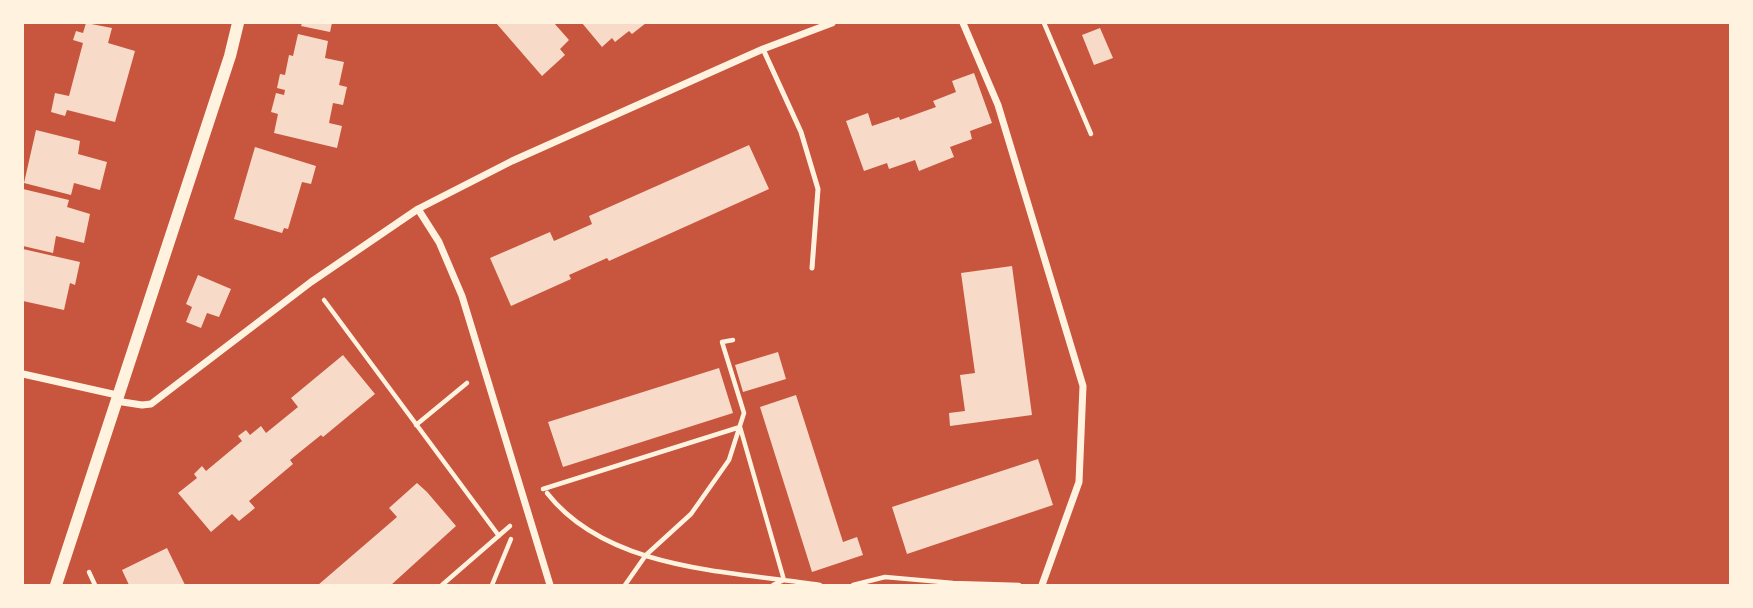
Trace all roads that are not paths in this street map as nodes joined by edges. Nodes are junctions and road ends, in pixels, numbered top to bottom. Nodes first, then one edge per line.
1 (238, 23) edge
2 (832, 23) edge
3 (963, 23) edge
4 (763, 49) junction
5 (418, 209) junction
6 (812, 268) dead end
7 (23, 374) edge
8 (117, 398) junction
9 (56, 585) edge
10 (550, 585) edge
11 (1042, 585) edge

1 - 8 street
2 - 4 street
3 - 11 street
4 - 5 street
4 - 6 lane
5 - 8 street
5 - 10 street
7 - 8 street
8 - 9 street

